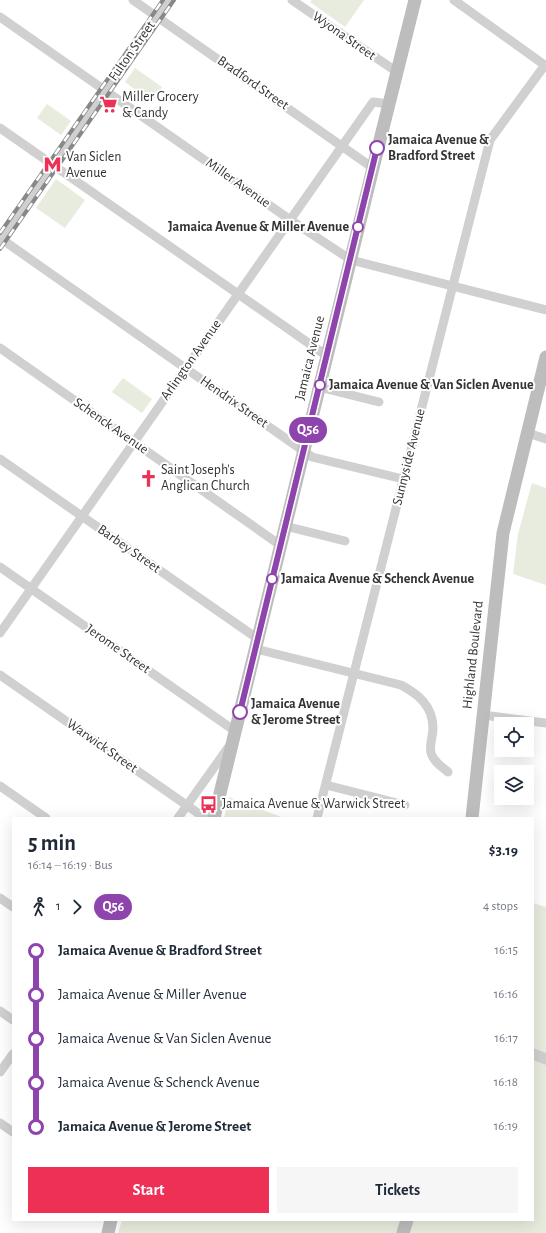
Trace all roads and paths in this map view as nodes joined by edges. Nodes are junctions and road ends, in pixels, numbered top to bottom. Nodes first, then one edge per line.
1 (133, 0) edge
2 (168, 0) edge
3 (292, 0) edge
4 (416, 0) edge
5 (454, 0) edge
6 (156, 16) junction
7 (0, 17) edge
8 (545, 65) edge
9 (397, 72) junction
10 (105, 91) junction
11 (389, 104) junction
12 (0, 128) edge
13 (342, 145) junction
14 (52, 165) junction
15 (373, 168) junction
16 (289, 219) junction
17 (0, 239) edge
18 (351, 260) junction
19 (453, 287) junction
20 (237, 294) junction
21 (546, 310) edge
22 (0, 348) edge
23 (327, 356) junction
24 (546, 357) edge
25 (185, 368) junction
26 (319, 387) junction
27 (379, 402) dead end
28 (528, 433) junction
29 (546, 439) edge
30 (134, 442) junction
31 (303, 451) junction
32 (0, 459) edge
33 (403, 479) junction
34 (82, 516) junction
35 (285, 526) junction
36 (345, 542) dead end
37 (280, 545) junction
38 (0, 567) edge
39 (31, 588) junction
40 (0, 632) edge
41 (257, 644) junction
42 (354, 674) junction
43 (0, 675) edge
44 (483, 715) junction
45 (546, 722) edge
46 (234, 736) junction
47 (448, 772) dead end
48 (326, 785) junction
49 (0, 786) edge
50 (187, 805) junction
51 (405, 805) dead end
52 (45, 817) edge
53 (179, 817) edge
54 (204, 817) edge
55 (214, 817) edge
56 (317, 817) edge
57 (472, 817) edge
58 (0, 898) edge
59 (12, 906) edge
60 (0, 1011) edge
61 (12, 1019) edge
62 (534, 1054) edge
63 (12, 1055) edge
64 (546, 1059) edge
65 (0, 1072) edge
66 (0, 1123) edge
67 (12, 1131) edge
68 (111, 1221) edge
69 (407, 1221) edge
70 (108, 1233) edge
71 (403, 1233) edge

1 - 6 street, Bradford Street
2 - 6 street, Fulton Street
3 - 9 street, Wyona Street
4 - 9 main road, Jamaica Avenue
5 - 8 street
6 - 10 street, Fulton Street
6 - 13 street, Bradford Street
7 - 10 street, Miller Avenue
8 - 19 street, Sunnyside Avenue
9 - 11 main road, Jamaica Avenue
10 - 14 street, Fulton Street
10 - 16 street, Miller Avenue
11 - 13 street, Arlington Avenue
11 - 15 main road, Jamaica Avenue
12 - 14 street
13 - 15 street, Bradford Street
13 - 16 street, Arlington Avenue
14 - 17 street, Fulton Street
14 - 20 street
15 - 18 main road, Jamaica Avenue
16 - 18 street, Miller Avenue
16 - 20 street, Arlington Avenue
17 - 25 street, Hendrix Street
18 - 19 street, Miller Avenue
18 - 23 main road, Jamaica Avenue
19 - 21 street, Miller Avenue
19 - 33 street, Sunnyside Avenue
20 - 23 street
20 - 25 street, Arlington Avenue
22 - 30 street, Schenck Avenue
23 - 26 main road, Jamaica Avenue
24 - 28 main road, Highland Boulevard
25 - 30 street, Arlington Avenue
25 - 31 street, Hendrix Street
26 - 27 street
26 - 31 main road, Jamaica Avenue
28 - 29 street
28 - 44 main road, Highland Boulevard
30 - 34 street, Arlington Avenue
30 - 37 street, Schenck Avenue
31 - 33 street, Hendrix Street
31 - 35 main road, Jamaica Avenue
32 - 34 street, Barbey Street
33 - 42 street, Sunnyside Avenue
34 - 39 street, Arlington Avenue
34 - 41 street, Barbey Street
35 - 36 street
35 - 37 main road, Jamaica Avenue
37 - 41 main road, Jamaica Avenue
38 - 39 street, Jerome Street
39 - 40 street, Arlington Avenue
39 - 46 street, Jerome Street
41 - 42 street, Barbey Street
41 - 46 main road, Jamaica Avenue
42 - 47 street, Barbey Street
42 - 48 street, Sunnyside Avenue
43 - 50 street, Warwick Street
44 - 45 street
44 - 57 main road, Highland Boulevard
46 - 50 street
46 - 55 main road, Jamaica Avenue
48 - 51 street
48 - 56 street, Sunnyside Avenue
49 - 52 street
50 - 53 street
50 - 54 street, Warwick Street
58 - 59 street
60 - 61 street
62 - 64 street
63 - 65 street
66 - 67 street
68 - 70 main road
69 - 71 main road

